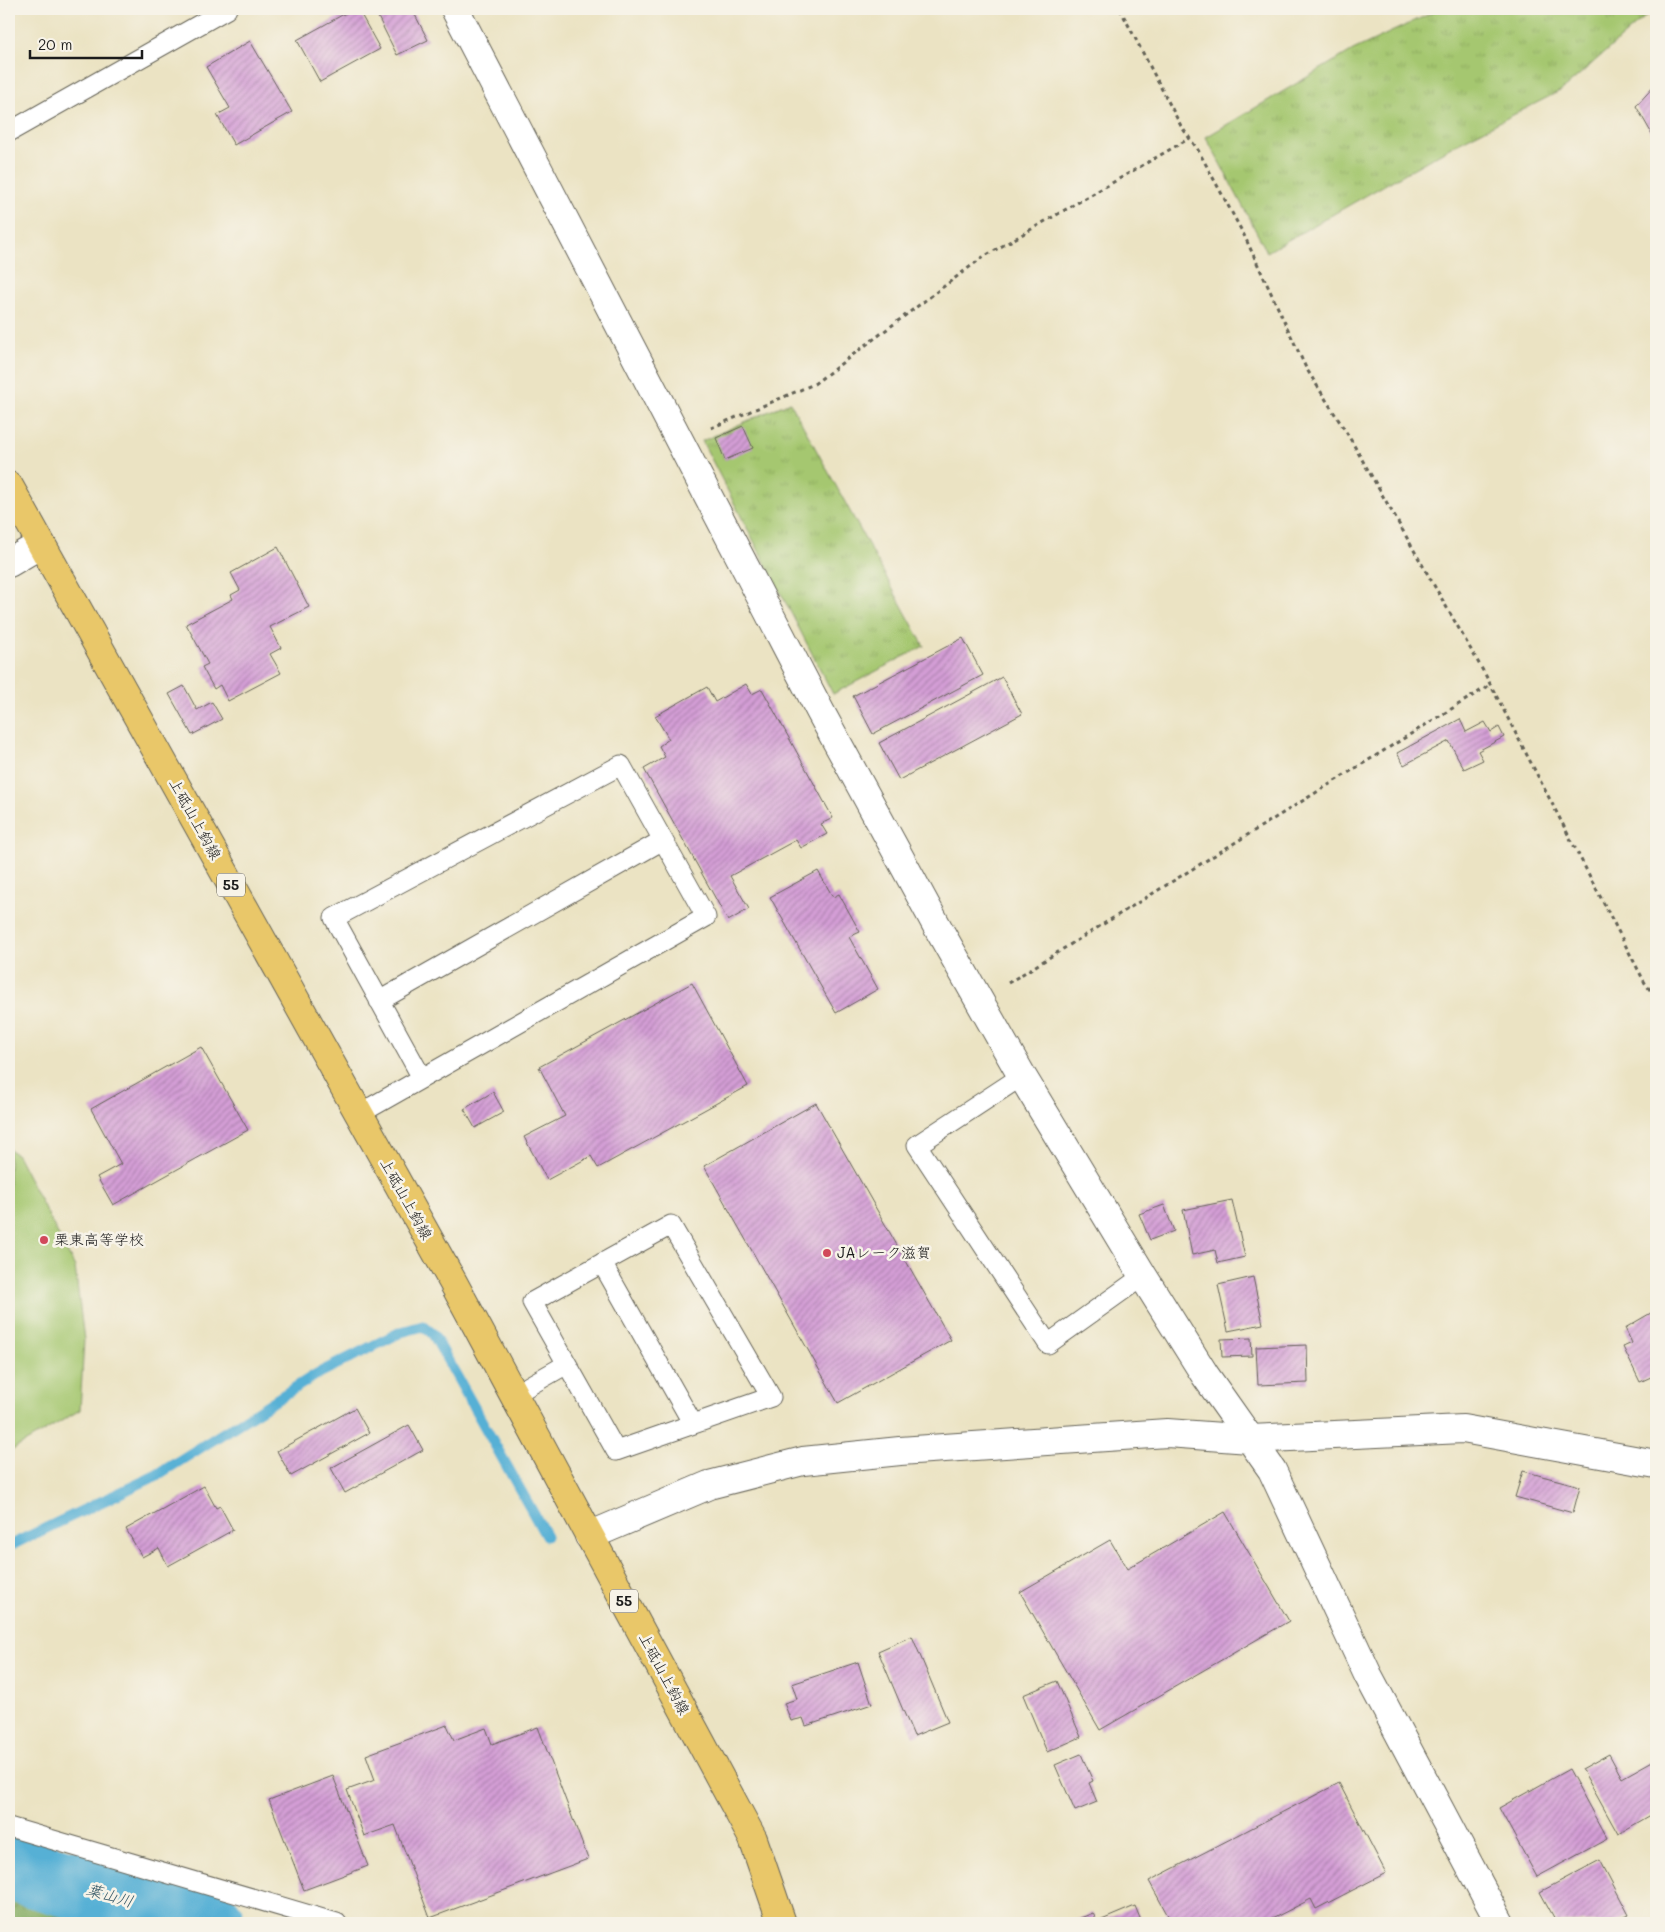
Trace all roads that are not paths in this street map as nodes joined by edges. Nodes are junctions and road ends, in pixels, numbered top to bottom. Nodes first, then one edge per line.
1 (227, 9) edge
2 (455, 9) edge
3 (9, 132) edge
4 (9, 486) edge
5 (41, 544) junction
6 (9, 563) edge
7 (663, 840) junction
8 (379, 1001) junction
9 (1022, 1076) junction
10 (422, 1078) junction
11 (359, 1114) junction
12 (602, 1263) junction
13 (1143, 1276) junction
14 (567, 1364) junction
15 (513, 1395) junction
16 (693, 1424) junction
17 (1250, 1439) junction
18 (1656, 1464) edge
19 (589, 1536) junction
20 (9, 1827) edge
21 (337, 1923) edge
22 (782, 1923) edge
23 (1500, 1923) edge

1 - 3 lane
2 - 9 street
4 - 5 main road, 上砥山上鈎線 / 55
5 - 6 street
5 - 11 main road, 上砥山上鈎線 / 55
7 - 8 lane
7 - 8 lane
7 - 10 lane
8 - 10 lane
9 - 13 street
9 - 13 lane
10 - 11 lane
11 - 15 main road, 上砥山上鈎線 / 55
12 - 14 lane
12 - 16 lane
12 - 16 lane
13 - 17 street
14 - 15 lane
14 - 16 lane
15 - 19 main road, 上砥山上鈎線 / 55
17 - 18 street
17 - 19 street
17 - 23 street
19 - 22 main road, 上砥山上鈎線 / 55
20 - 21 lane

